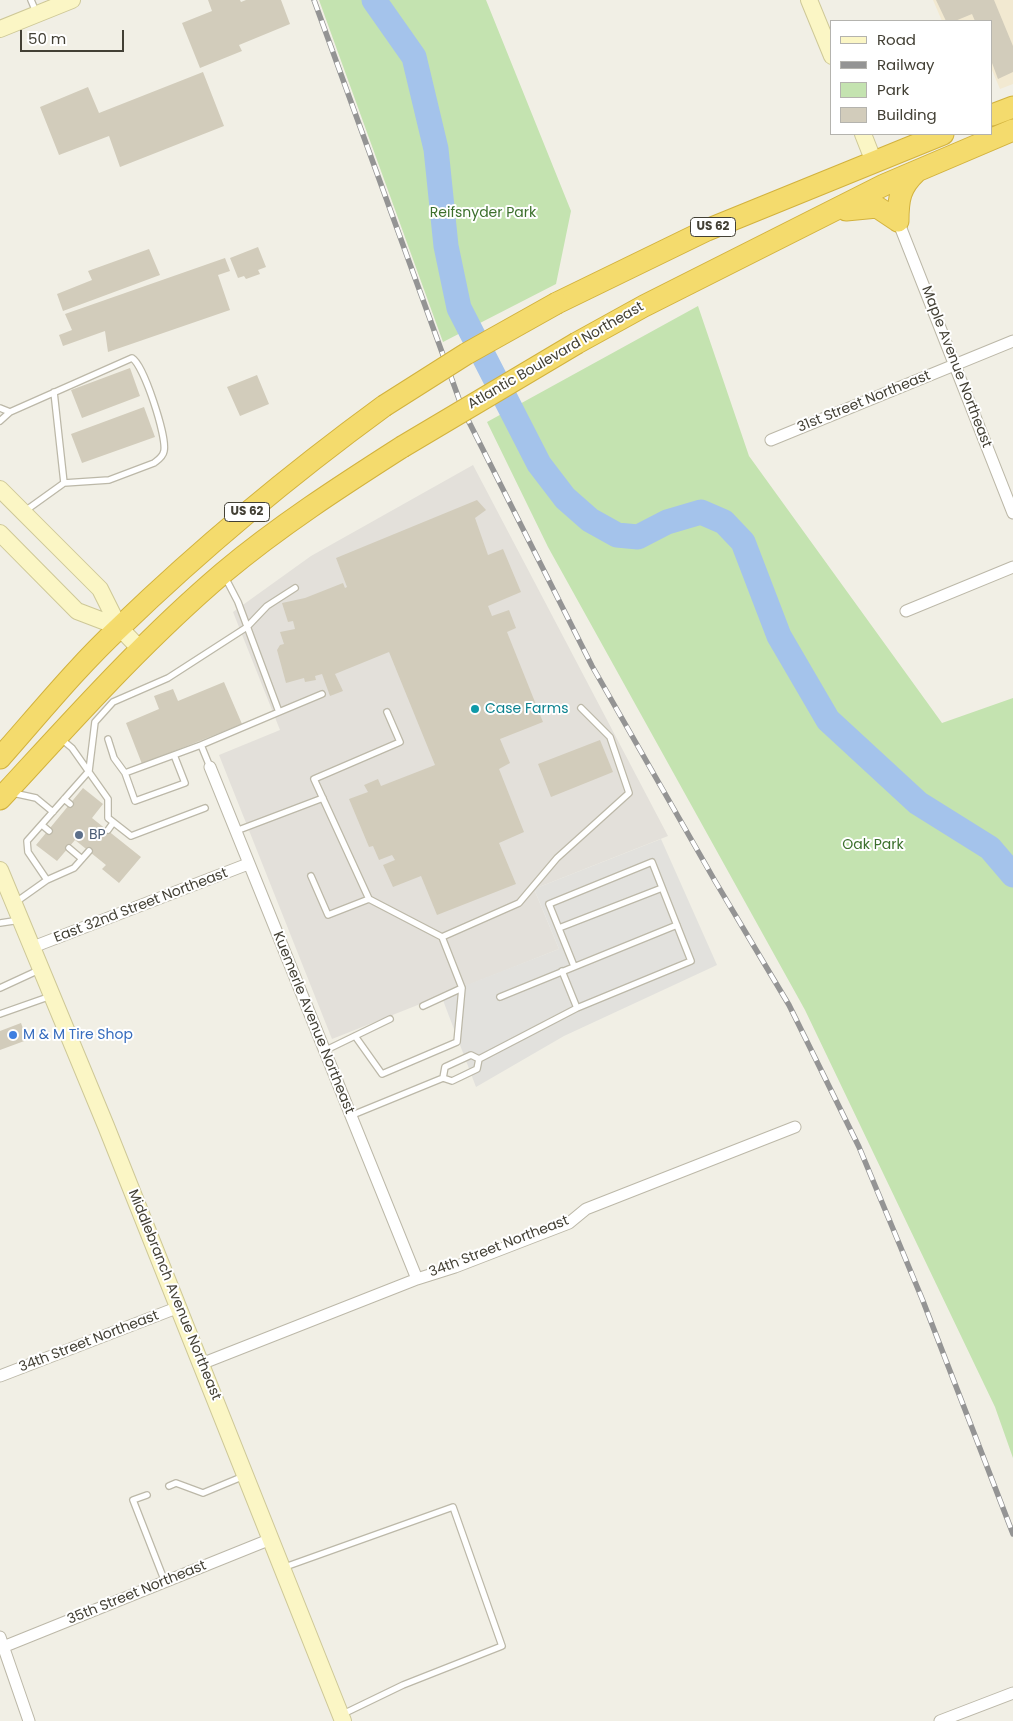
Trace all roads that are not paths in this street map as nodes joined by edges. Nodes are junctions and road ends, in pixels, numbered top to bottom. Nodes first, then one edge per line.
1 (72, 0) edge
2 (809, 0) edge
3 (34, 7) edge
4 (0, 29) edge
5 (830, 51) edge
6 (1013, 107) edge
7 (993, 115) edge
8 (1013, 130) edge
9 (863, 135) edge
10 (941, 135) edge
11 (874, 162) junction
12 (918, 170) junction
13 (824, 215) junction
14 (898, 220) junction
15 (1013, 341) edge
16 (956, 364) junction
17 (54, 392) junction
18 (0, 408) edge
19 (10, 412) junction
20 (0, 421) edge
21 (771, 440) dead end
22 (64, 483) junction
23 (0, 489) edge
24 (24, 512) junction
25 (1013, 513) edge
26 (2, 539) edge
27 (1013, 567) edge
28 (223, 573) junction
29 (295, 588) dead end
30 (906, 611) dead end
31 (247, 627) junction
32 (119, 628) junction
33 (140, 649) junction
34 (322, 694) dead end
35 (581, 708) dead end
36 (279, 712) junction
37 (387, 712) dead end
38 (57, 736) junction
39 (108, 739) dead end
40 (201, 745) junction
41 (174, 754) junction
42 (0, 758) edge
43 (210, 767) joint
44 (89, 772) junction
45 (125, 773) junction
46 (4, 795) edge
47 (322, 798) junction
48 (64, 799) junction
49 (70, 804) dead end
50 (205, 808) dead end
51 (53, 812) junction
52 (114, 823) junction
53 (42, 825) junction
54 (108, 830) dead end
55 (48, 831) dead end
56 (236, 832) junction
57 (69, 848) dead end
58 (89, 851) dead end
59 (82, 859) junction
60 (248, 864) junction
61 (0, 873) edge
62 (311, 876) dead end
63 (47, 880) junction
64 (662, 888) junction
65 (369, 899) junction
66 (15, 903) junction
67 (22, 920) junction
68 (0, 923) edge
69 (677, 925) junction
70 (559, 928) junction
71 (442, 938) junction
72 (33, 947) junction
73 (574, 966) junction
74 (42, 969) junction
75 (562, 972) junction
76 (0, 988) edge
77 (462, 988) junction
78 (53, 995) junction
79 (500, 997) dead end
80 (423, 1006) dead end
81 (576, 1008) junction
82 (0, 1014) edge
83 (390, 1019) dead end
84 (355, 1036) junction
85 (324, 1050) junction
86 (479, 1059) junction
87 (443, 1078) junction
88 (350, 1116) junction
89 (795, 1128) dead end
90 (417, 1279) junction
91 (179, 1307) junction
92 (201, 1364) junction
93 (0, 1376) edge
94 (246, 1475) junction
95 (169, 1486) dead end
96 (147, 1495) dead end
97 (271, 1539) junction
98 (283, 1568) junction
99 (164, 1582) junction
100 (2, 1642) edge
101 (1013, 1694) edge
102 (342, 1718) edge
103 (29, 1721) edge
104 (940, 1721) edge

1 - 3 street
2 - 5 street
3 - 4 street
6 - 7 highway
8 - 12 highway, Atlantic Boulevard Northeast / US 62
9 - 11 street
10 - 11 highway, US 62
11 - 32 highway, US 62, bridge
12 - 13 highway, Atlantic Boulevard Northeast / US 62
12 - 14 highway
13 - 14 highway
13 - 28 highway, Atlantic Boulevard Northeast / US 62, bridge
14 - 16 street, Maple Avenue Northeast
15 - 16 street, 31st Street Northeast
16 - 21 street, 31st Street Northeast
16 - 25 street, Maple Avenue Northeast
17 - 19 lane
17 - 22 lane
17 - 22 lane
18 - 19 lane
19 - 20 lane
22 - 24 lane
23 - 24 street
24 - 32 street
26 - 32 street
27 - 30 street
28 - 31 lane
28 - 33 highway, Atlantic Boulevard Northeast / US 62
29 - 31 lane
31 - 36 lane
31 - 44 lane
32 - 33 street
32 - 42 highway, US 62
33 - 38 highway, US 62
34 - 36 lane
35 - 71 lane
36 - 40 lane
37 - 47 lane
38 - 44 lane
38 - 46 highway, US 62
39 - 45 lane
40 - 41 lane
40 - 43 lane
41 - 45 lane
41 - 45 lane
43 - 56 street, Kuemerle Avenue Northeast
44 - 48 lane
44 - 52 lane
46 - 51 lane
47 - 56 lane
47 - 65 lane
48 - 49 lane
48 - 51 lane
50 - 52 lane
51 - 53 lane
52 - 54 lane
53 - 55 lane
53 - 63 lane
56 - 60 street, Kuemerle Avenue Northeast
57 - 59 lane
58 - 59 lane
59 - 63 lane
60 - 72 street, East 32nd Street Northeast
60 - 85 street, Kuemerle Avenue Northeast
61 - 66 street, Middlebranch Avenue Northeast
62 - 65 lane
63 - 66 lane
64 - 69 lane
64 - 70 lane
64 - 70 lane
65 - 71 lane
66 - 67 street, Middlebranch Avenue Northeast
67 - 68 lane
67 - 72 street, Middlebranch Avenue Northeast
69 - 73 lane
69 - 81 lane
70 - 73 lane
71 - 77 lane
72 - 74 street, Middlebranch Avenue Northeast
73 - 75 lane
74 - 76 lane
74 - 78 street, Middlebranch Avenue Northeast
75 - 79 lane
75 - 81 lane
77 - 80 lane
77 - 84 lane
78 - 82 lane
78 - 91 street, Middlebranch Avenue Northeast
81 - 86 lane
83 - 84 lane
84 - 85 lane
85 - 88 street, Kuemerle Avenue Northeast
86 - 87 lane
86 - 87 lane
87 - 88 lane
88 - 90 street, Kuemerle Avenue Northeast
89 - 90 street, 34th Street Northeast
90 - 92 street, 34th Street Northeast
91 - 92 street, Middlebranch Avenue Northeast
91 - 93 street, 34th Street Northeast
92 - 94 street, Middlebranch Avenue Northeast
94 - 95 lane
94 - 97 street, Middlebranch Avenue Northeast
96 - 99 lane
97 - 98 street, Middlebranch Avenue Northeast
97 - 99 street, 35th Street Northeast
98 - 102 street, Middlebranch Avenue Northeast
98 - 102 lane
99 - 100 street, 35th Street Northeast
100 - 103 street
101 - 104 street

